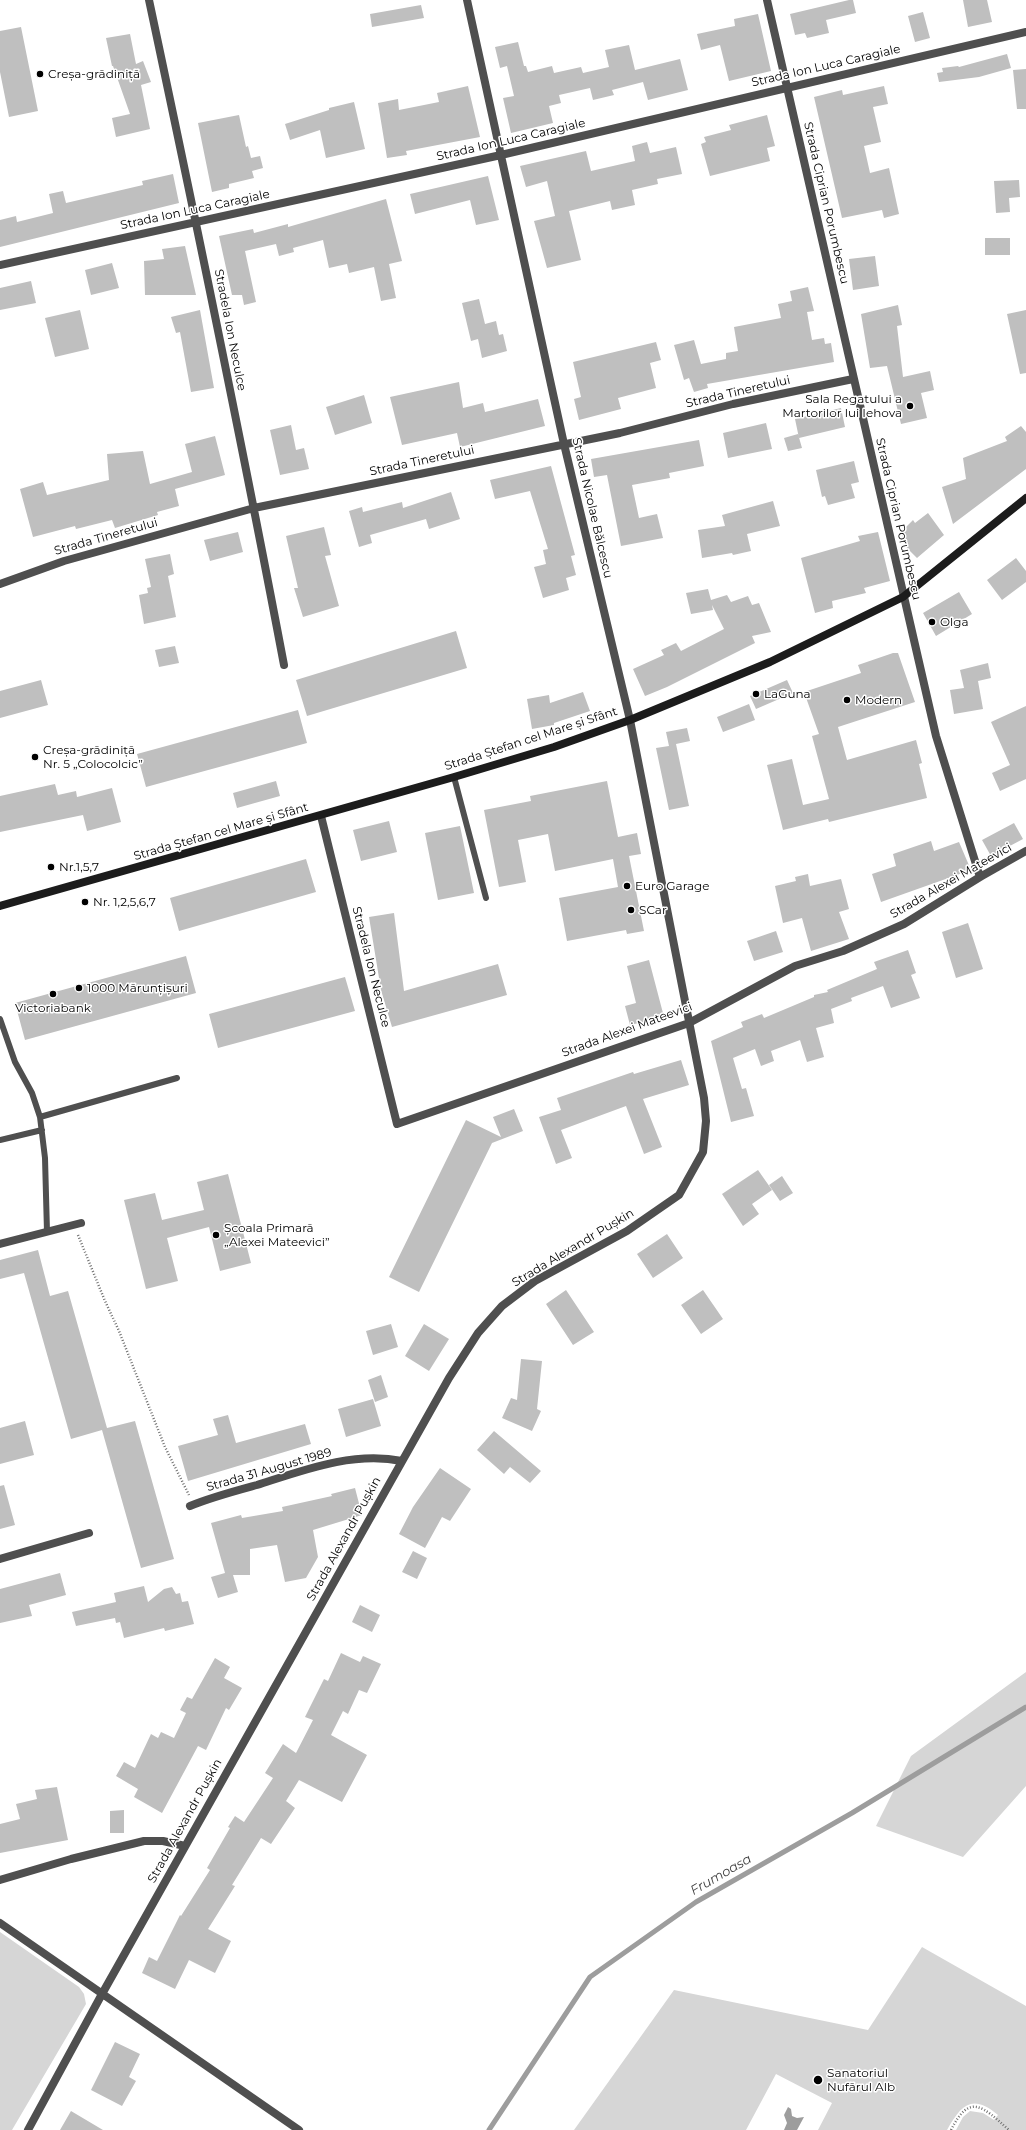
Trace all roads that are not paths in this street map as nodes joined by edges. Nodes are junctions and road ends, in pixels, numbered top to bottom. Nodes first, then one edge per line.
1 (149, 0) edge
2 (467, 0) edge
3 (767, 0) edge
4 (1026, 32) edge
5 (787, 88) junction
6 (501, 155) junction
7 (196, 223) junction
8 (0, 265) edge
9 (853, 379) junction
10 (564, 444) junction
11 (1026, 498) edge
12 (254, 508) junction
13 (0, 584) edge
14 (903, 597) junction
15 (284, 665) dead end
16 (630, 720) junction
17 (454, 777) junction
18 (321, 816) junction
19 (1026, 851) edge
20 (980, 877) junction
21 (486, 898) dead end
22 (0, 906) edge
23 (0, 1019) edge
24 (689, 1023) junction
25 (177, 1078) dead end
26 (40, 1117) junction
27 (397, 1124) joint
28 (42, 1130) junction
29 (0, 1140) edge
30 (78, 1224) road end
31 (47, 1232) junction
32 (0, 1244) edge
33 (402, 1461) junction
34 (192, 1505) road end
35 (89, 1533) dead end
36 (0, 1559) edge
37 (185, 1846) junction
38 (0, 1880) edge
39 (0, 1923) edge
40 (102, 1994) junction
41 (28, 2130) edge
42 (299, 2130) edge

1 - 7 street, Stradela Ion Neculce
2 - 6 street, Strada Nicolae Bălcescu
3 - 5 street, Strada Ciprian Porumbescu
4 - 5 street, Strada Ion Luca Caragiale
5 - 6 street, Strada Ion Luca Caragiale
5 - 9 street, Strada Ciprian Porumbescu
6 - 7 street, Strada Ion Luca Caragiale
6 - 10 street, Strada Nicolae Bălcescu
7 - 8 street, Strada Ion Luca Caragiale
7 - 12 street, Stradela Ion Neculce
9 - 10 street, Strada Tineretului
9 - 14 street, Strada Ciprian Porumbescu
10 - 12 street, Strada Tineretului
10 - 16 street, Strada Nicolae Bălcescu
11 - 14 main road, Strada Ștefan cel Mare și Sfânt
12 - 13 street, Strada Tineretului
12 - 15 street, Stradela Ion Neculce
14 - 16 main road, Strada Ștefan cel Mare și Sfânt
14 - 20 street, Strada Ciprian Porumbescu
16 - 17 main road, Strada Ștefan cel Mare și Sfânt
16 - 24 street, Strada Nicolae Bălcescu
17 - 18 main road, Strada Ștefan cel Mare și Sfânt
17 - 21 lane
18 - 22 main road, Strada Ștefan cel Mare și Sfânt
18 - 27 street, Stradela Ion Neculce
19 - 20 street, Strada Alexei Mateevici
20 - 24 street, Strada Alexei Mateevici
23 - 26 lane
24 - 27 street, Strada Alexei Mateevici
24 - 33 street, Strada Alexandr Pușkin
25 - 26 lane
26 - 28 lane
28 - 29 lane
28 - 31 lane
30 - 31 street
31 - 32 street
33 - 34 street, Strada 31 August 1989
33 - 37 street, Strada Alexandr Pușkin
35 - 36 street
37 - 38 street
37 - 40 street, Strada Alexandr Pușkin
39 - 40 street
40 - 41 street, Strada Alexandr Pușkin
40 - 42 street

